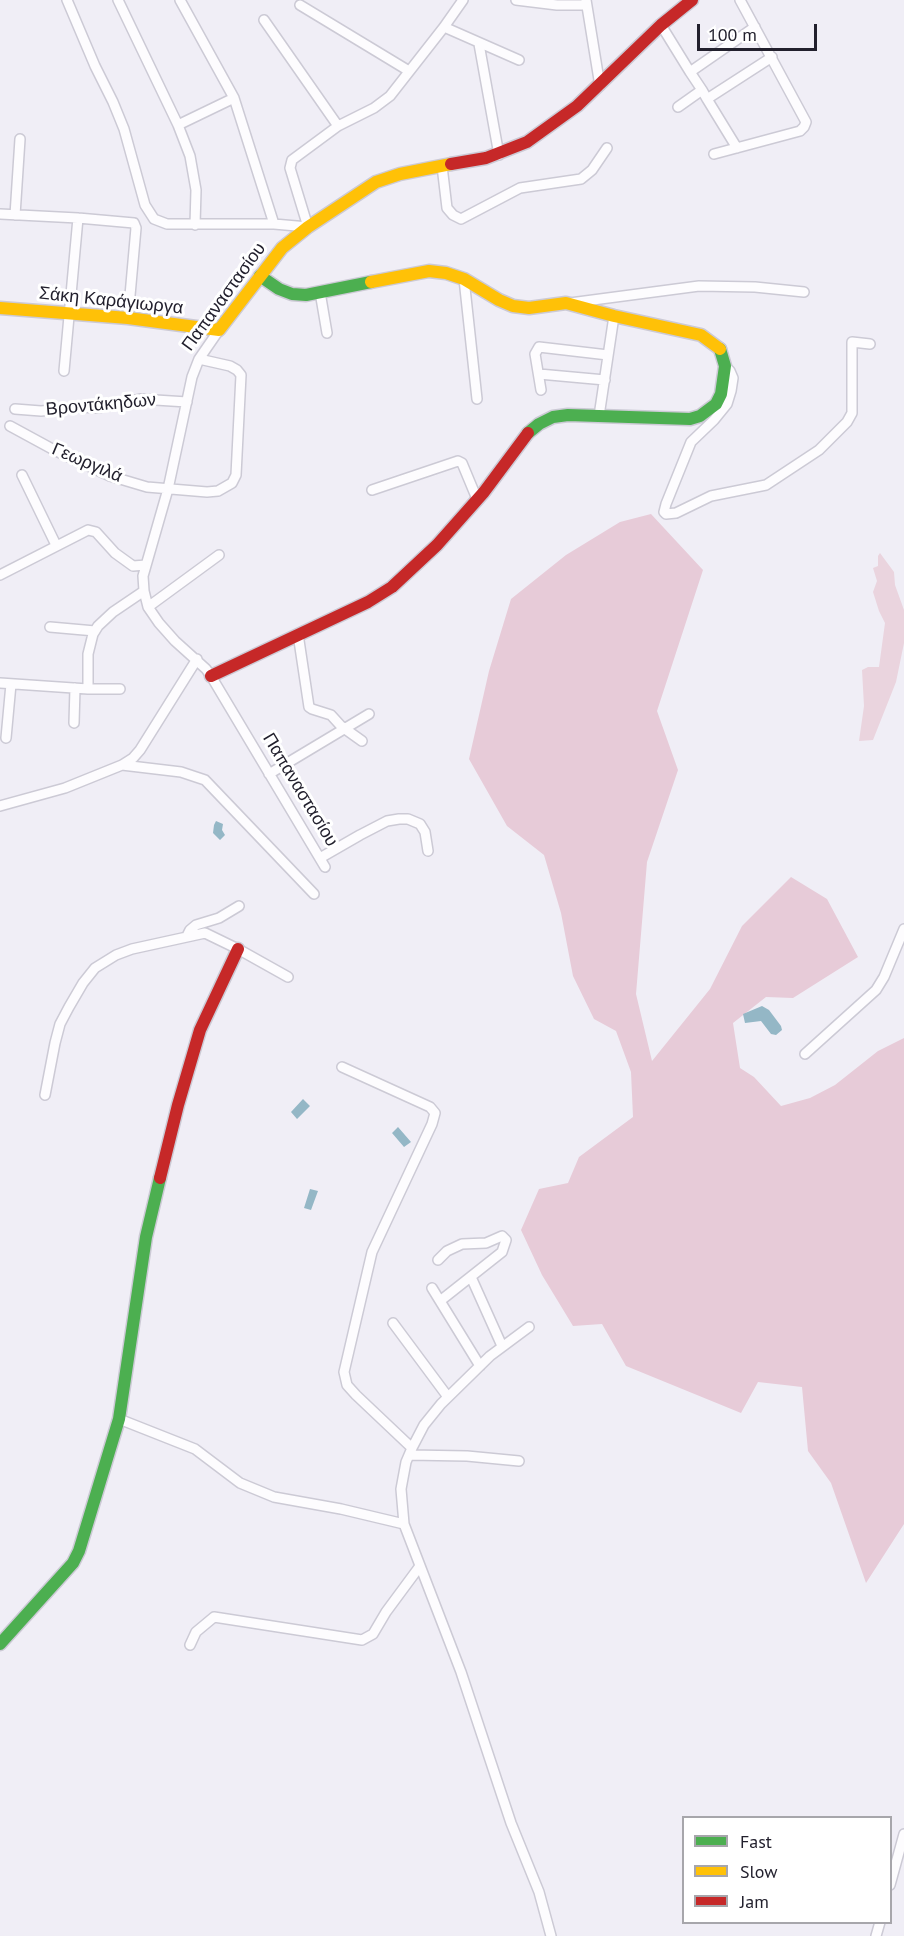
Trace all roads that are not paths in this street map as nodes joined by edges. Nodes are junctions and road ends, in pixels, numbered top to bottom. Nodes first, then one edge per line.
1 (67, 0) edge
2 (118, 0) edge
3 (180, 0) edge
4 (463, 0) edge
5 (516, 0) edge
6 (522, 0) edge
7 (692, 0) edge
8 (740, 0) edge
9 (586, 2) edge
10 (300, 5) dead end
11 (264, 20) dead end
12 (661, 25) junction
13 (444, 27) junction
14 (755, 27) junction
15 (479, 44) junction
16 (772, 57) junction
17 (519, 60) dead end
18 (409, 71) junction
19 (690, 72) junction
20 (600, 86) junction
21 (704, 95) junction
22 (234, 98) junction
23 (678, 107) dead end
24 (178, 125) junction
25 (338, 126) junction
26 (20, 138) dead end
27 (607, 148) dead end
28 (737, 148) junction
29 (714, 153) dead end
30 (499, 155) junction
31 (442, 166) junction
32 (0, 214) edge
33 (15, 215) junction
34 (78, 218) junction
35 (274, 224) junction
36 (195, 225) junction
37 (308, 227) junction
38 (260, 276) junction
39 (464, 279) junction
40 (320, 292) junction
41 (804, 292) dead end
42 (567, 303) junction
43 (0, 308) edge
44 (70, 314) junction
45 (614, 316) junction
46 (128, 318) junction
47 (219, 330) junction
48 (327, 333) dead end
49 (870, 344) dead end
50 (608, 355) junction
51 (199, 359) junction
52 (725, 366) junction
53 (64, 371) dead end
54 (538, 374) junction
55 (605, 380) junction
56 (541, 390) dead end
57 (477, 399) dead end
58 (187, 402) junction
59 (15, 409) dead end
60 (599, 416) junction
61 (10, 426) dead end
62 (22, 476) dead end
63 (168, 489) junction
64 (372, 490) dead end
65 (477, 499) junction
66 (56, 545) junction
67 (219, 555) dead end
68 (146, 565) junction
69 (0, 575) edge
70 (144, 591) junction
71 (148, 607) junction
72 (50, 627) dead end
73 (95, 631) junction
74 (298, 634) junction
75 (196, 659) junction
76 (211, 676) junction
77 (0, 683) edge
78 (11, 684) junction
79 (75, 688) junction
80 (88, 689) junction
81 (120, 689) dead end
82 (369, 714) dead end
83 (74, 723) dead end
84 (344, 728) junction
85 (6, 738) dead end
86 (362, 741) dead end
87 (122, 765) junction
88 (270, 774) junction
89 (0, 806) edge
90 (428, 851) dead end
91 (314, 894) dead end
92 (239, 906) dead end
93 (904, 929) edge
94 (187, 936) junction
95 (238, 949) junction
96 (899, 952) edge
97 (288, 977) dead end
98 (805, 1054) dead end
99 (342, 1067) dead end
100 (45, 1095) dead end
101 (438, 1260) dead end
102 (471, 1277) junction
103 (432, 1288) dead end
104 (440, 1301) junction
105 (393, 1323) dead end
106 (529, 1327) dead end
107 (502, 1346) junction
108 (480, 1366) junction
109 (448, 1397) junction
110 (119, 1419) junction
111 (411, 1452) junction
112 (519, 1461) dead end
113 (404, 1524) junction
114 (420, 1566) junction
115 (0, 1644) edge
116 (190, 1645) dead end
117 (904, 1834) edge
118 (901, 1860) edge
119 (892, 1882) edge
120 (551, 1936) edge

1 - 36 street
2 - 24 street
3 - 22 street
4 - 13 street
5 - 6 street
6 - 9 street
7 - 12 street, Παπαναστασίου
8 - 14 street
9 - 20 street
10 - 18 street
11 - 25 street
12 - 19 street
12 - 20 street, Παπαναστασίου
13 - 15 street
13 - 18 street
14 - 16 street
14 - 19 street
15 - 17 street
15 - 30 street
16 - 21 street
16 - 28 street
18 - 25 street
19 - 21 street
20 - 30 street, Παπαναστασίου
21 - 23 street
21 - 28 street
22 - 24 street
22 - 35 street
24 - 36 street
25 - 37 street
26 - 33 street
27 - 31 street
28 - 29 street
30 - 31 street, Παπαναστασίου
31 - 37 street, Παπαναστασίου
32 - 33 street
33 - 34 street
34 - 44 street
34 - 46 street
35 - 36 street
35 - 37 street
37 - 38 street, Παπαναστασίου
38 - 40 street
38 - 47 street, Παπαναστασίου
39 - 40 street
39 - 42 street
39 - 57 street
40 - 48 street
41 - 42 street
42 - 45 street
43 - 44 street, Σάκη Καράγιωργα
44 - 46 street, Σάκη Καράγιωργα
44 - 53 street
45 - 50 street
45 - 52 street
46 - 47 street, Σάκη Καράγιωργα
47 - 51 street, Παπαναστασίου
49 - 52 street
50 - 54 street
50 - 55 street
51 - 58 street, Παπαναστασίου
51 - 63 street, Γεωργιλά
52 - 60 street
54 - 55 street
54 - 56 street
55 - 60 street
58 - 59 street, Βροντάκηδων
58 - 63 street, Παπαναστασίου
60 - 65 street
61 - 63 street, Γεωργιλά
62 - 66 street
63 - 68 street, Παπαναστασίου
64 - 65 street
65 - 74 street
66 - 68 street
66 - 69 street
67 - 71 street
68 - 70 street, Παπαναστασίου
70 - 71 street, Παπαναστασίου
70 - 73 street
71 - 75 street, Παπαναστασίου
72 - 73 street
73 - 80 street
74 - 76 street
74 - 84 street
75 - 76 street, Παπαναστασίου
75 - 87 street
76 - 88 street, Παπαναστασίου
77 - 78 street
78 - 79 street
78 - 85 street
79 - 80 street
79 - 83 street
80 - 81 street
82 - 84 street
84 - 86 street
84 - 88 street
87 - 89 street
87 - 91 street
88 - 90 street, Παπαναστασίου
92 - 94 street
93 - 96 street
94 - 95 street
94 - 100 street
95 - 97 street
95 - 110 street
96 - 98 street
99 - 111 street
101 - 102 street
102 - 104 street
102 - 107 street
103 - 104 street
104 - 108 street
105 - 109 street
106 - 107 street
107 - 108 street
108 - 109 street
109 - 111 street
110 - 113 street
110 - 115 street
111 - 112 street
111 - 113 street
113 - 114 street
114 - 116 street
114 - 120 street
117 - 118 street
118 - 119 street

